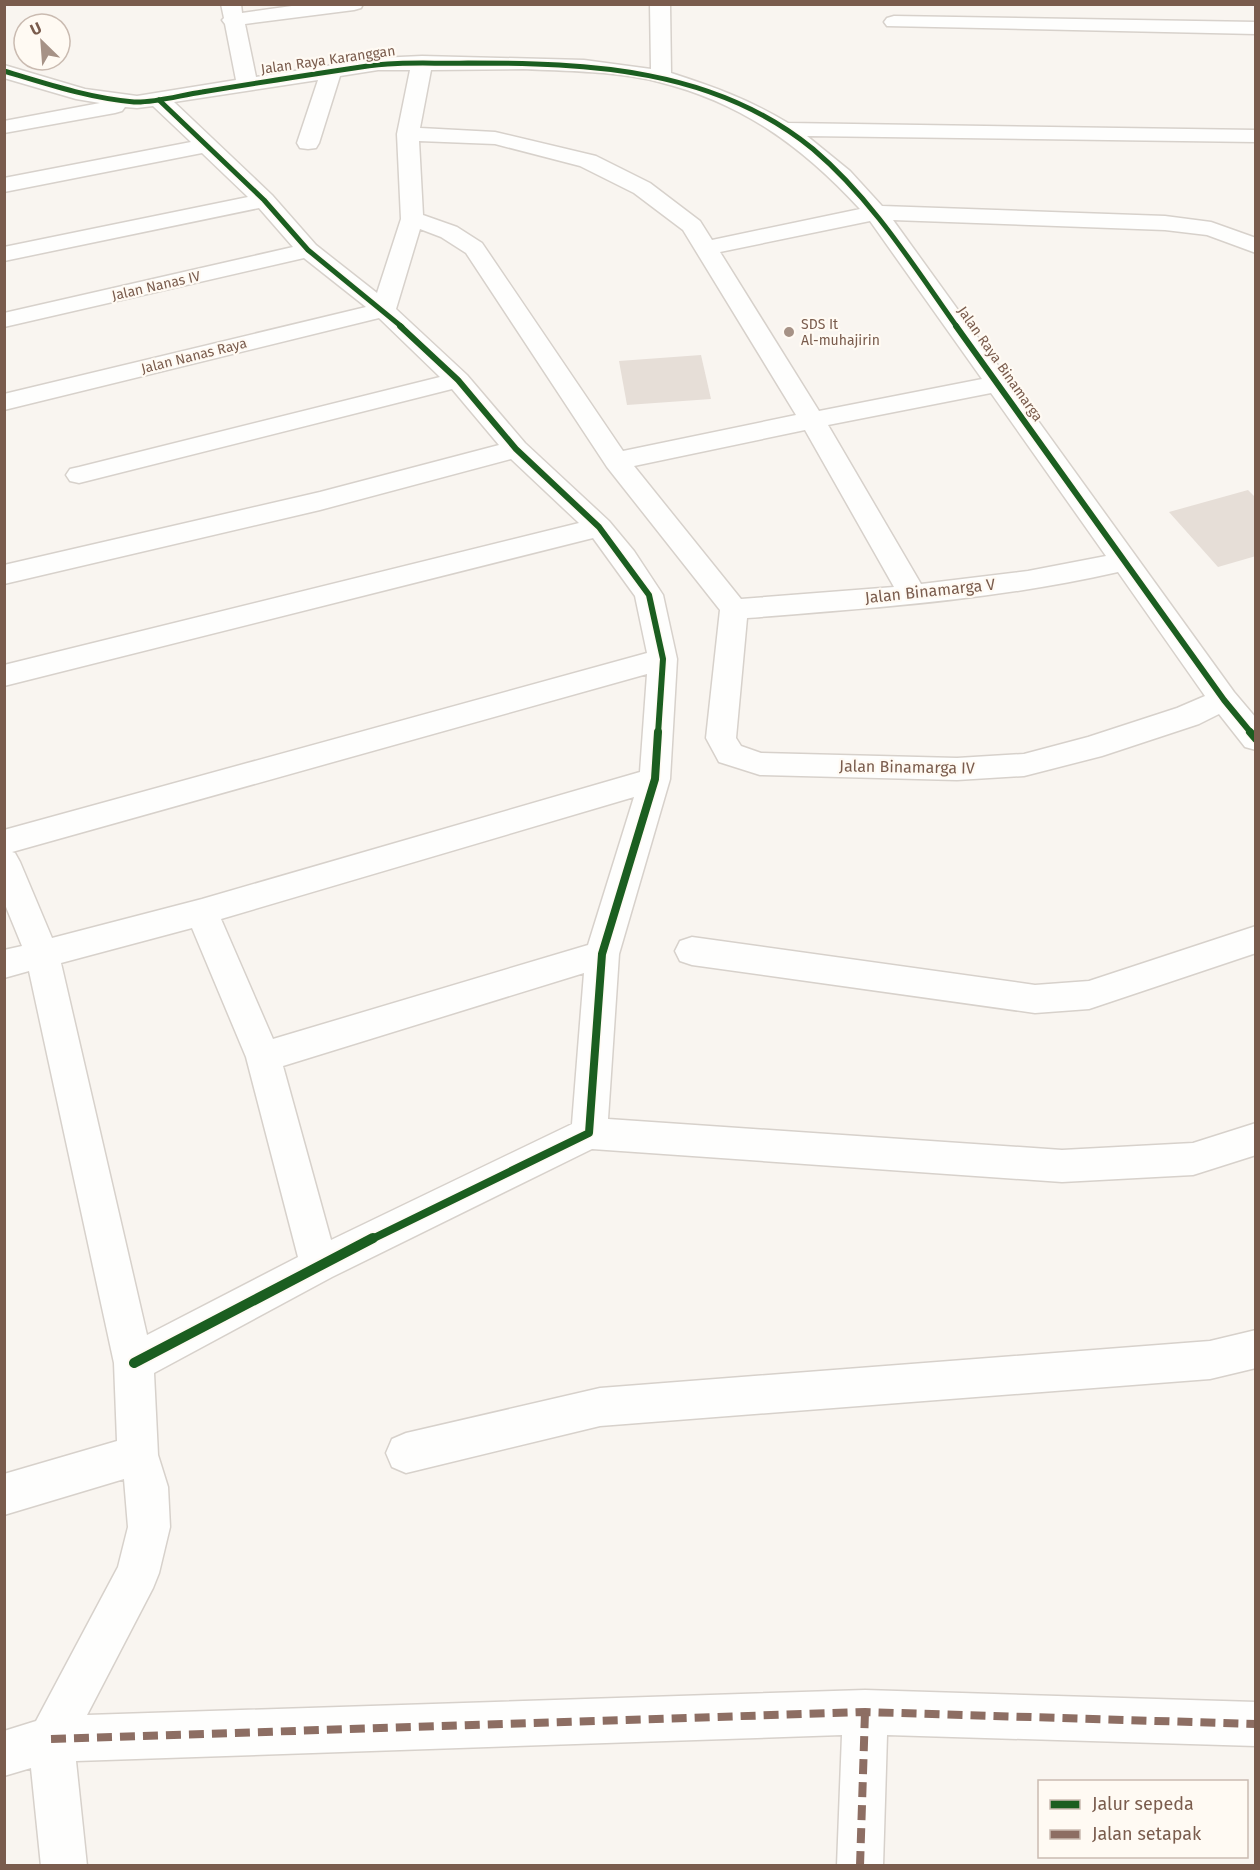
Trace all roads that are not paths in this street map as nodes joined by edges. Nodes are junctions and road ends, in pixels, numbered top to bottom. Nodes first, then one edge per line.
1 (354, 4) edge
2 (660, 4) edge
3 (232, 12) edge
4 (894, 22) dead end
5 (1256, 28) edge
6 (422, 62) junction
7 (4, 71) edge
8 (331, 71) junction
9 (661, 76) junction
10 (247, 85) junction
11 (148, 101) junction
12 (4, 127) edge
13 (783, 129) junction
14 (408, 134) junction
15 (1256, 136) edge
16 (308, 143) dead end
17 (206, 146) junction
18 (4, 186) edge
19 (264, 200) junction
20 (876, 213) junction
21 (412, 219) junction
22 (1256, 246) edge
23 (706, 248) junction
24 (308, 250) junction
25 (4, 254) edge
26 (384, 310) junction
27 (4, 320) edge
28 (458, 380) junction
29 (997, 384) junction
30 (4, 402) edge
31 (812, 420) junction
32 (516, 449) junction
33 (616, 461) junction
34 (79, 475) dead end
35 (599, 528) junction
36 (1124, 561) junction
37 (4, 575) edge
38 (913, 595) junction
39 (734, 609) junction
40 (663, 659) junction
41 (4, 676) edge
42 (1224, 700) junction
43 (1256, 740) edge
44 (655, 779) junction
45 (4, 842) edge
46 (4, 862) edge
47 (202, 912) junction
48 (1256, 939) edge
49 (692, 951) dead end
50 (42, 953) junction
51 (602, 954) junction
52 (4, 964) edge
53 (263, 1057) junction
54 (589, 1133) junction
55 (1256, 1139) edge
56 (319, 1265) junction
57 (1256, 1349) edge
58 (134, 1363) junction
59 (406, 1453) dead end
60 (138, 1455) junction
61 (4, 1496) edge
62 (865, 1712) junction
63 (1256, 1724) edge
64 (51, 1739) junction
65 (4, 1754) edge
66 (64, 1866) edge
67 (860, 1866) edge

1 - 3 street
2 - 9 street
3 - 10 street
4 - 5 street
6 - 8 street, Jalan Raya Karanggan
6 - 9 street, Jalan Raya Karanggan
6 - 14 street
7 - 11 street, Jalan Raya Karanggan
8 - 10 street, Jalan Raya Karanggan
8 - 16 street
9 - 13 street, Jalan Raya Binamarga
10 - 11 street, Jalan Raya Karanggan
11 - 12 street
11 - 17 street
13 - 15 street
13 - 20 street, Jalan Raya Binamarga
14 - 21 street
14 - 23 street
17 - 18 street
17 - 19 street
19 - 24 street
19 - 25 street
20 - 22 street
20 - 23 street
20 - 29 street, Jalan Raya Binamarga
21 - 26 street
21 - 33 street
23 - 31 street
24 - 26 street
24 - 27 street, Jalan Nanas IV
26 - 28 street
26 - 30 street, Jalan Nanas Raya
28 - 32 street
28 - 34 street
29 - 31 street
29 - 36 street, Jalan Raya Binamarga
31 - 33 street
31 - 38 street
32 - 35 street
32 - 37 street
33 - 39 street
35 - 40 street
35 - 41 street
36 - 38 street, Jalan Binamarga V
36 - 42 street, Jalan Raya Binamarga
38 - 39 street, Jalan Binamarga V
39 - 42 street, Jalan Binamarga IV
40 - 44 street
40 - 45 street
42 - 43 street, Jalan Raya Binamarga
44 - 47 street
44 - 51 street
46 - 50 street
47 - 50 street
47 - 53 street
48 - 49 street
50 - 52 street
50 - 58 street
51 - 53 street
51 - 54 street
53 - 56 street
54 - 55 street
54 - 56 street
56 - 58 street
57 - 59 street
58 - 60 street
60 - 61 street
60 - 64 street
62 - 63 street
62 - 64 street
62 - 67 street
64 - 65 street
64 - 66 street

